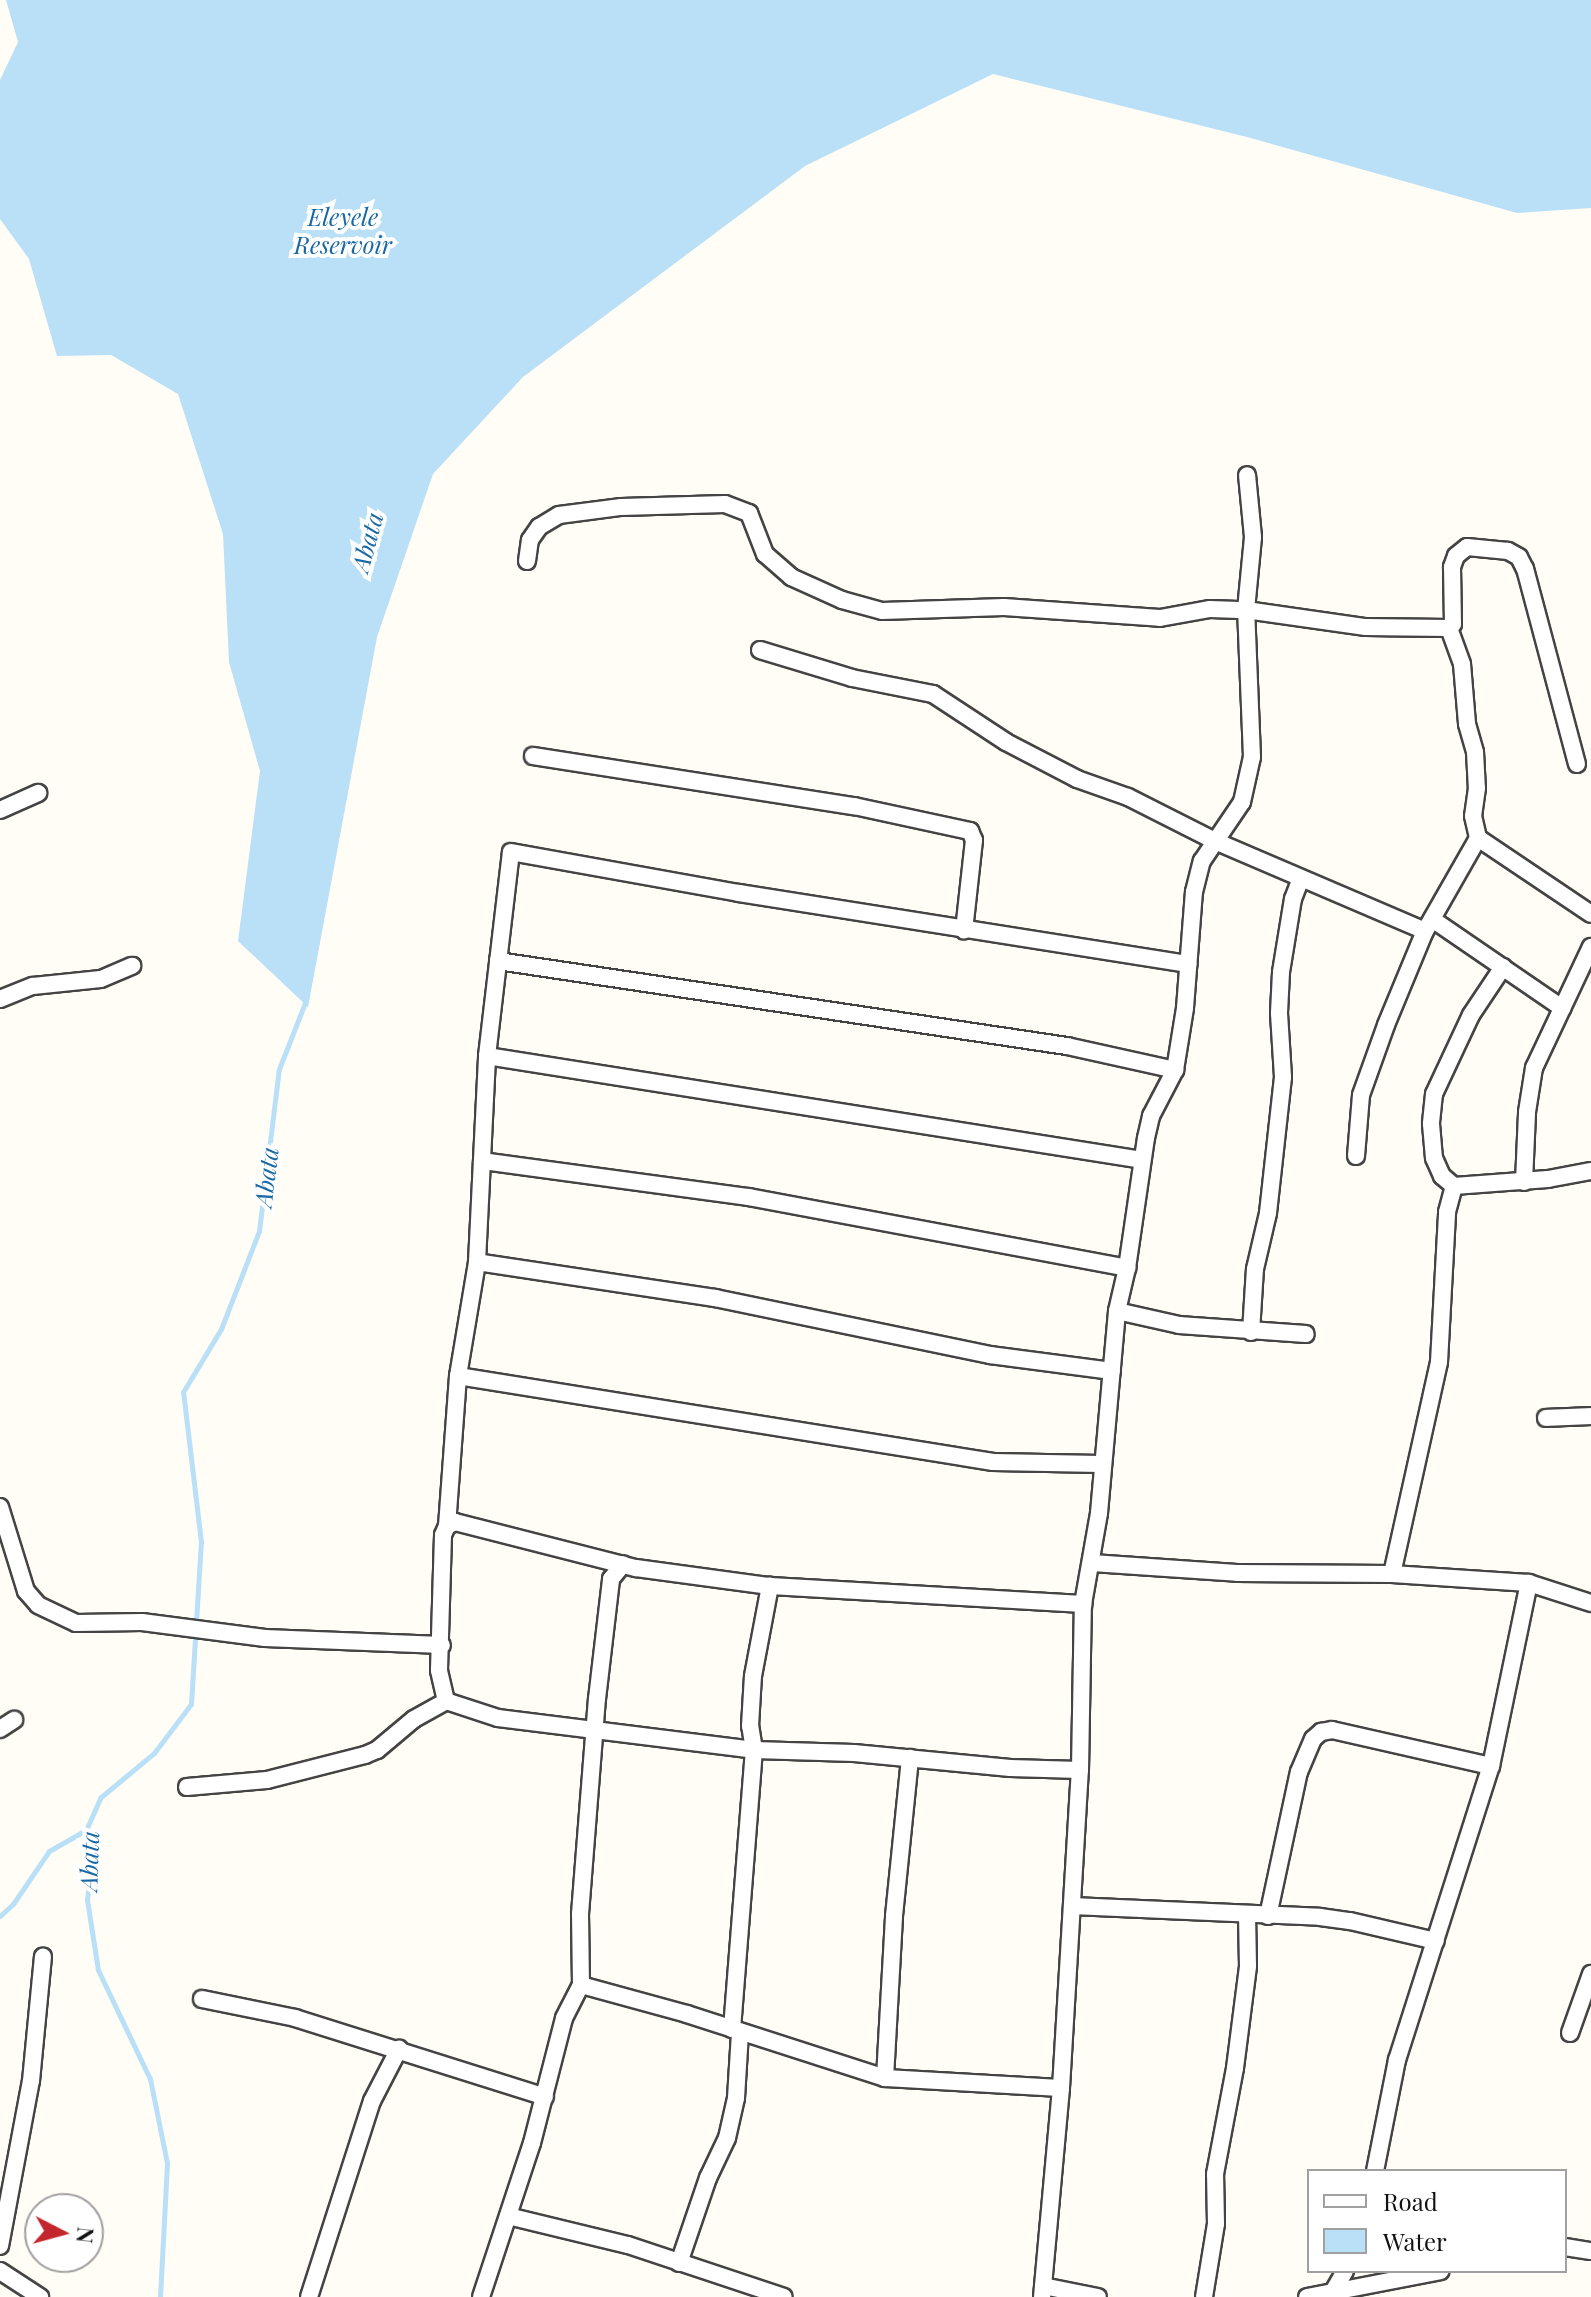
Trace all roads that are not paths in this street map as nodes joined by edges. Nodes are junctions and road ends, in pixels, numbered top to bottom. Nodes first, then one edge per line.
1 (1247, 475) dead end
2 (527, 561) dead end
3 (1246, 610) junction
4 (1449, 628) junction
5 (760, 650) dead end
6 (533, 756) dead end
7 (1577, 764) dead end
8 (38, 793) dead end
9 (0, 810) edge
10 (1478, 838) junction
11 (1215, 841) junction
12 (1301, 878) junction
13 (1591, 914) edge
14 (1429, 925) junction
15 (964, 930) junction
16 (1591, 947) edge
17 (498, 961) junction
18 (1188, 964) junction
19 (132, 966) dead end
20 (1503, 967) junction
21 (0, 999) edge
22 (1562, 1008) junction
23 (487, 1056) junction
24 (1175, 1070) junction
25 (1356, 1156) dead end
26 (1142, 1160) junction
27 (482, 1161) junction
28 (1591, 1171) edge
29 (1524, 1182) junction
30 (1454, 1186) junction
31 (477, 1262) junction
32 (1127, 1268) junction
33 (1117, 1311) junction
34 (1251, 1332) junction
35 (1306, 1334) dead end
36 (1112, 1371) junction
37 (458, 1376) junction
38 (1591, 1416) edge
39 (1546, 1418) dead end
40 (1101, 1464) junction
41 (0, 1507) edge
42 (447, 1526) junction
43 (1092, 1563) junction
44 (623, 1564) junction
45 (1392, 1574) junction
46 (1529, 1583) junction
47 (770, 1586) junction
48 (1591, 1603) edge
49 (1083, 1604) junction
50 (442, 1645) junction
51 (446, 1701) junction
52 (595, 1731) junction
53 (754, 1750) junction
54 (910, 1758) junction
55 (1491, 1766) junction
56 (1080, 1770) junction
57 (187, 1787) dead end
58 (1072, 1906) junction
59 (1247, 1915) junction
60 (1268, 1916) junction
61 (1436, 1941) junction
62 (43, 1957) dead end
63 (1591, 1974) edge
64 (581, 1985) junction
65 (202, 1999) dead end
66 (736, 2031) junction
67 (1570, 2033) dead end
68 (399, 2049) junction
69 (885, 2078) junction
70 (1061, 2088) junction
71 (545, 2097) junction
72 (1375, 2169) edge
73 (508, 2216) junction
74 (0, 2246) edge
75 (1567, 2247) edge
76 (1591, 2251) edge
77 (679, 2263) junction
78 (0, 2271) edge
79 (1344, 2273) edge
80 (1430, 2273) edge
81 (1334, 2290) junction
82 (1042, 2292) edge
83 (40, 2297) edge
84 (309, 2297) edge
85 (481, 2297) edge
86 (784, 2297) edge
87 (1098, 2297) edge
88 (1204, 2297) edge
89 (1307, 2297) edge

1 - 3 street
2 - 3 street
3 - 4 street
3 - 11 street
4 - 7 street
4 - 10 street
5 - 11 street
6 - 15 street
8 - 9 street
10 - 13 street
10 - 14 street
11 - 12 street
11 - 18 street
12 - 14 street
12 - 34 street
14 - 20 street
14 - 25 street
15 - 17 street
15 - 18 street
16 - 22 street
17 - 23 street
17 - 24 street
18 - 24 street
19 - 21 street
20 - 22 street
20 - 30 street
22 - 29 street
23 - 26 street
23 - 27 street
24 - 26 street
26 - 32 street
27 - 31 street
27 - 32 street
28 - 29 street
29 - 30 street
30 - 45 street
31 - 36 street
31 - 37 street
32 - 33 street
33 - 34 street
33 - 36 street
34 - 35 street
36 - 40 street
37 - 40 street
37 - 42 street
38 - 39 street
40 - 43 street
41 - 50 street
42 - 44 street
42 - 50 street
43 - 45 street
43 - 49 street
44 - 47 street
44 - 52 street
45 - 46 street
46 - 48 street
46 - 55 street
47 - 49 street
47 - 53 street
49 - 56 street
50 - 51 street
51 - 52 street
51 - 57 street
52 - 53 street
52 - 64 street
53 - 54 street
53 - 66 street
54 - 56 street
54 - 69 street
55 - 60 street
55 - 61 street
56 - 58 street
58 - 59 street
58 - 70 street
59 - 60 street
59 - 88 street
60 - 61 street
61 - 72 street
62 - 74 street
63 - 67 street
64 - 66 street
64 - 71 street
65 - 68 street
66 - 69 street
66 - 77 street
68 - 71 street
68 - 84 street
69 - 70 street
70 - 82 street
71 - 73 street
73 - 77 street
73 - 85 street
75 - 76 street
77 - 86 street
78 - 83 street
79 - 81 street
80 - 81 street
81 - 89 street
82 - 87 street

